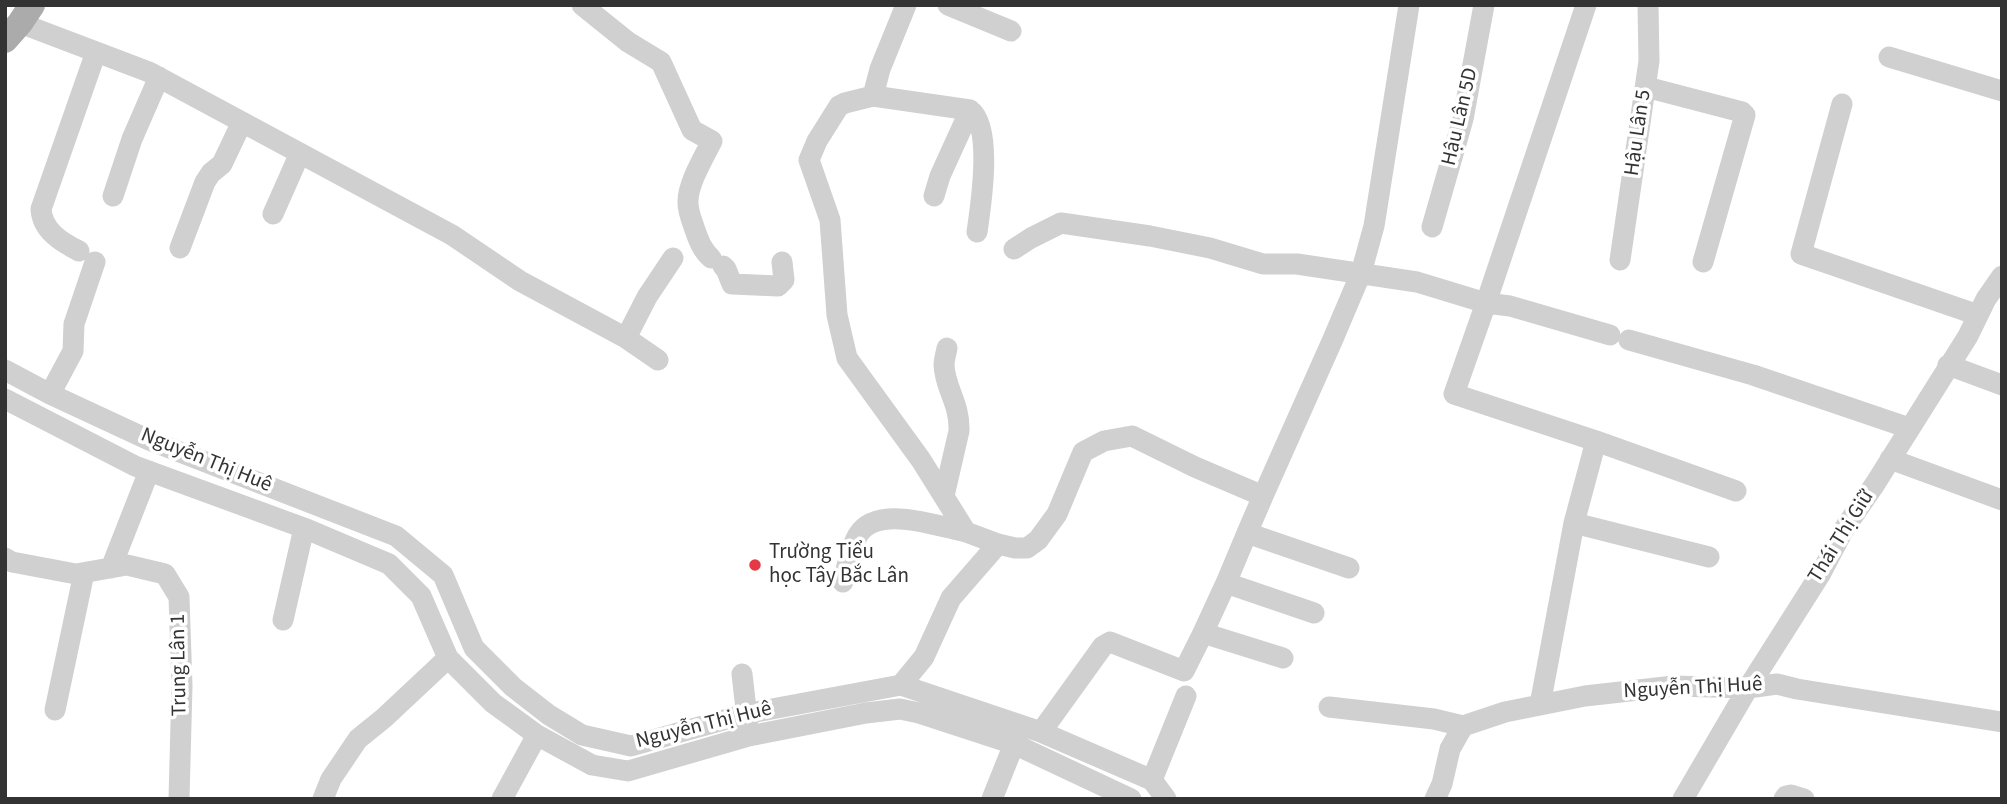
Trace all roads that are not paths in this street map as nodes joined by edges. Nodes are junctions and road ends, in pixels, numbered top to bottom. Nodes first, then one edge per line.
1 (582, 5) edge
2 (906, 5) edge
3 (948, 5) edge
4 (1409, 5) edge
5 (1484, 5) edge
6 (1586, 5) edge
7 (1648, 5) edge
8 (983, 12) edge
9 (19, 23) edge
10 (1012, 31) dead end
11 (96, 52) junction
12 (1889, 57) dead end
13 (159, 77) junction
14 (1646, 87) junction
15 (2002, 91) edge
16 (873, 96) junction
17 (1842, 104) dead end
18 (970, 110) junction
19 (242, 122) junction
20 (300, 153) junction
21 (113, 196) dead end
22 (934, 196) dead end
23 (273, 214) dead end
24 (1432, 227) dead end
25 (977, 232) dead end
26 (180, 248) dead end
27 (1014, 249) dead end
28 (673, 258) dead end
29 (1620, 260) dead end
30 (782, 262) dead end
31 (1703, 262) dead end
32 (1361, 273) junction
33 (2002, 276) edge
34 (1486, 303) junction
35 (1989, 306) edge
36 (626, 338) junction
37 (947, 348) dead end
38 (658, 360) dead end
39 (1948, 365) junction
40 (5, 370) edge
41 (2002, 385) edge
42 (50, 394) junction
43 (5, 399) edge
44 (1909, 428) junction
45 (1596, 441) junction
46 (1890, 459) junction
47 (149, 471) junction
48 (1736, 491) dead end
49 (944, 496) junction
50 (1263, 496) junction
51 (2002, 500) edge
52 (1574, 523) junction
53 (304, 528) junction
54 (966, 532) junction
55 (1247, 533) junction
56 (998, 544) junction
57 (1709, 557) dead end
58 (119, 566) junction
59 (7, 567) edge
60 (1349, 568) dead end
61 (84, 573) junction
62 (843, 582) dead end
63 (1226, 583) junction
64 (1314, 613) dead end
65 (283, 620) dead end
66 (1203, 633) junction
67 (1283, 657) dead end
68 (448, 658) junction
69 (742, 674) dead end
70 (901, 685) junction
71 (1748, 688) junction
72 (1186, 696) dead end
73 (1540, 705) junction
74 (1329, 707) dead end
75 (55, 710) dead end
76 (745, 714) junction
77 (2002, 722) edge
78 (1463, 726) junction
79 (1041, 732) junction
80 (537, 735) junction
81 (749, 736) junction
82 (1014, 744) junction
83 (1152, 780) junction
84 (178, 799) edge
85 (323, 799) edge
86 (502, 799) edge
87 (992, 799) edge
88 (1131, 799) edge
89 (1166, 799) edge
90 (1436, 799) edge
91 (1683, 799) edge
92 (1784, 799) edge
93 (1804, 799) edge

1 - 30 street
2 - 16 street
3 - 8 street
4 - 32 street
5 - 24 street, Hậu Lân 5D
6 - 34 street
7 - 14 street, Hậu Lân 5
8 - 10 street
9 - 11 street
11 - 13 street
11 - 42 street
12 - 15 street
13 - 19 street
13 - 21 street
14 - 29 street, Hậu Lân 5
14 - 31 street
16 - 18 street
16 - 49 street
17 - 35 street
18 - 22 street
18 - 25 street
19 - 20 street
19 - 26 street
20 - 23 street
20 - 36 street
27 - 32 street
28 - 36 street
32 - 34 street
32 - 50 street
33 - 35 street, Thái Thị Giữ
34 - 44 street
34 - 45 street
35 - 39 street, Thái Thị Giữ
36 - 38 street
37 - 49 street
39 - 41 street
39 - 44 street, Thái Thị Giữ
40 - 42 street, Nguyễn Thị Huê
42 - 76 street, Nguyễn Thị Huê
43 - 47 street, Nguyễn Thị Huê
44 - 46 street, Thái Thị Giữ
45 - 48 street
45 - 52 street
46 - 51 street
46 - 71 street, Thái Thị Giữ
47 - 53 street, Nguyễn Thị Huê
47 - 58 street
49 - 54 street
50 - 55 street
50 - 56 street
52 - 57 street
52 - 73 street
53 - 65 street
53 - 68 street, Nguyễn Thị Huê
54 - 56 street
54 - 62 street
55 - 60 street
55 - 63 street
56 - 70 street
58 - 61 street
58 - 84 street, Trung Lân 1
59 - 61 street
61 - 75 street
63 - 64 street
63 - 66 street
66 - 67 street
66 - 79 street
68 - 80 street, Nguyễn Thị Huê
68 - 85 street
69 - 76 street
70 - 76 street, Nguyễn Thị Huê
70 - 79 street, Nguyễn Thị Huê
71 - 73 street, Nguyễn Thị Huê
71 - 77 street, Nguyễn Thị Huê
71 - 91 street, Thái Thị Giữ
72 - 83 street
73 - 78 street, Nguyễn Thị Huê
74 - 78 street
76 - 81 street
78 - 90 street
79 - 83 street, Nguyễn Thị Huê
80 - 81 street, Nguyễn Thị Huê
80 - 86 street
81 - 82 street, Nguyễn Thị Huê
82 - 87 street
82 - 88 street, Nguyễn Thị Huê
83 - 89 street
92 - 93 street

